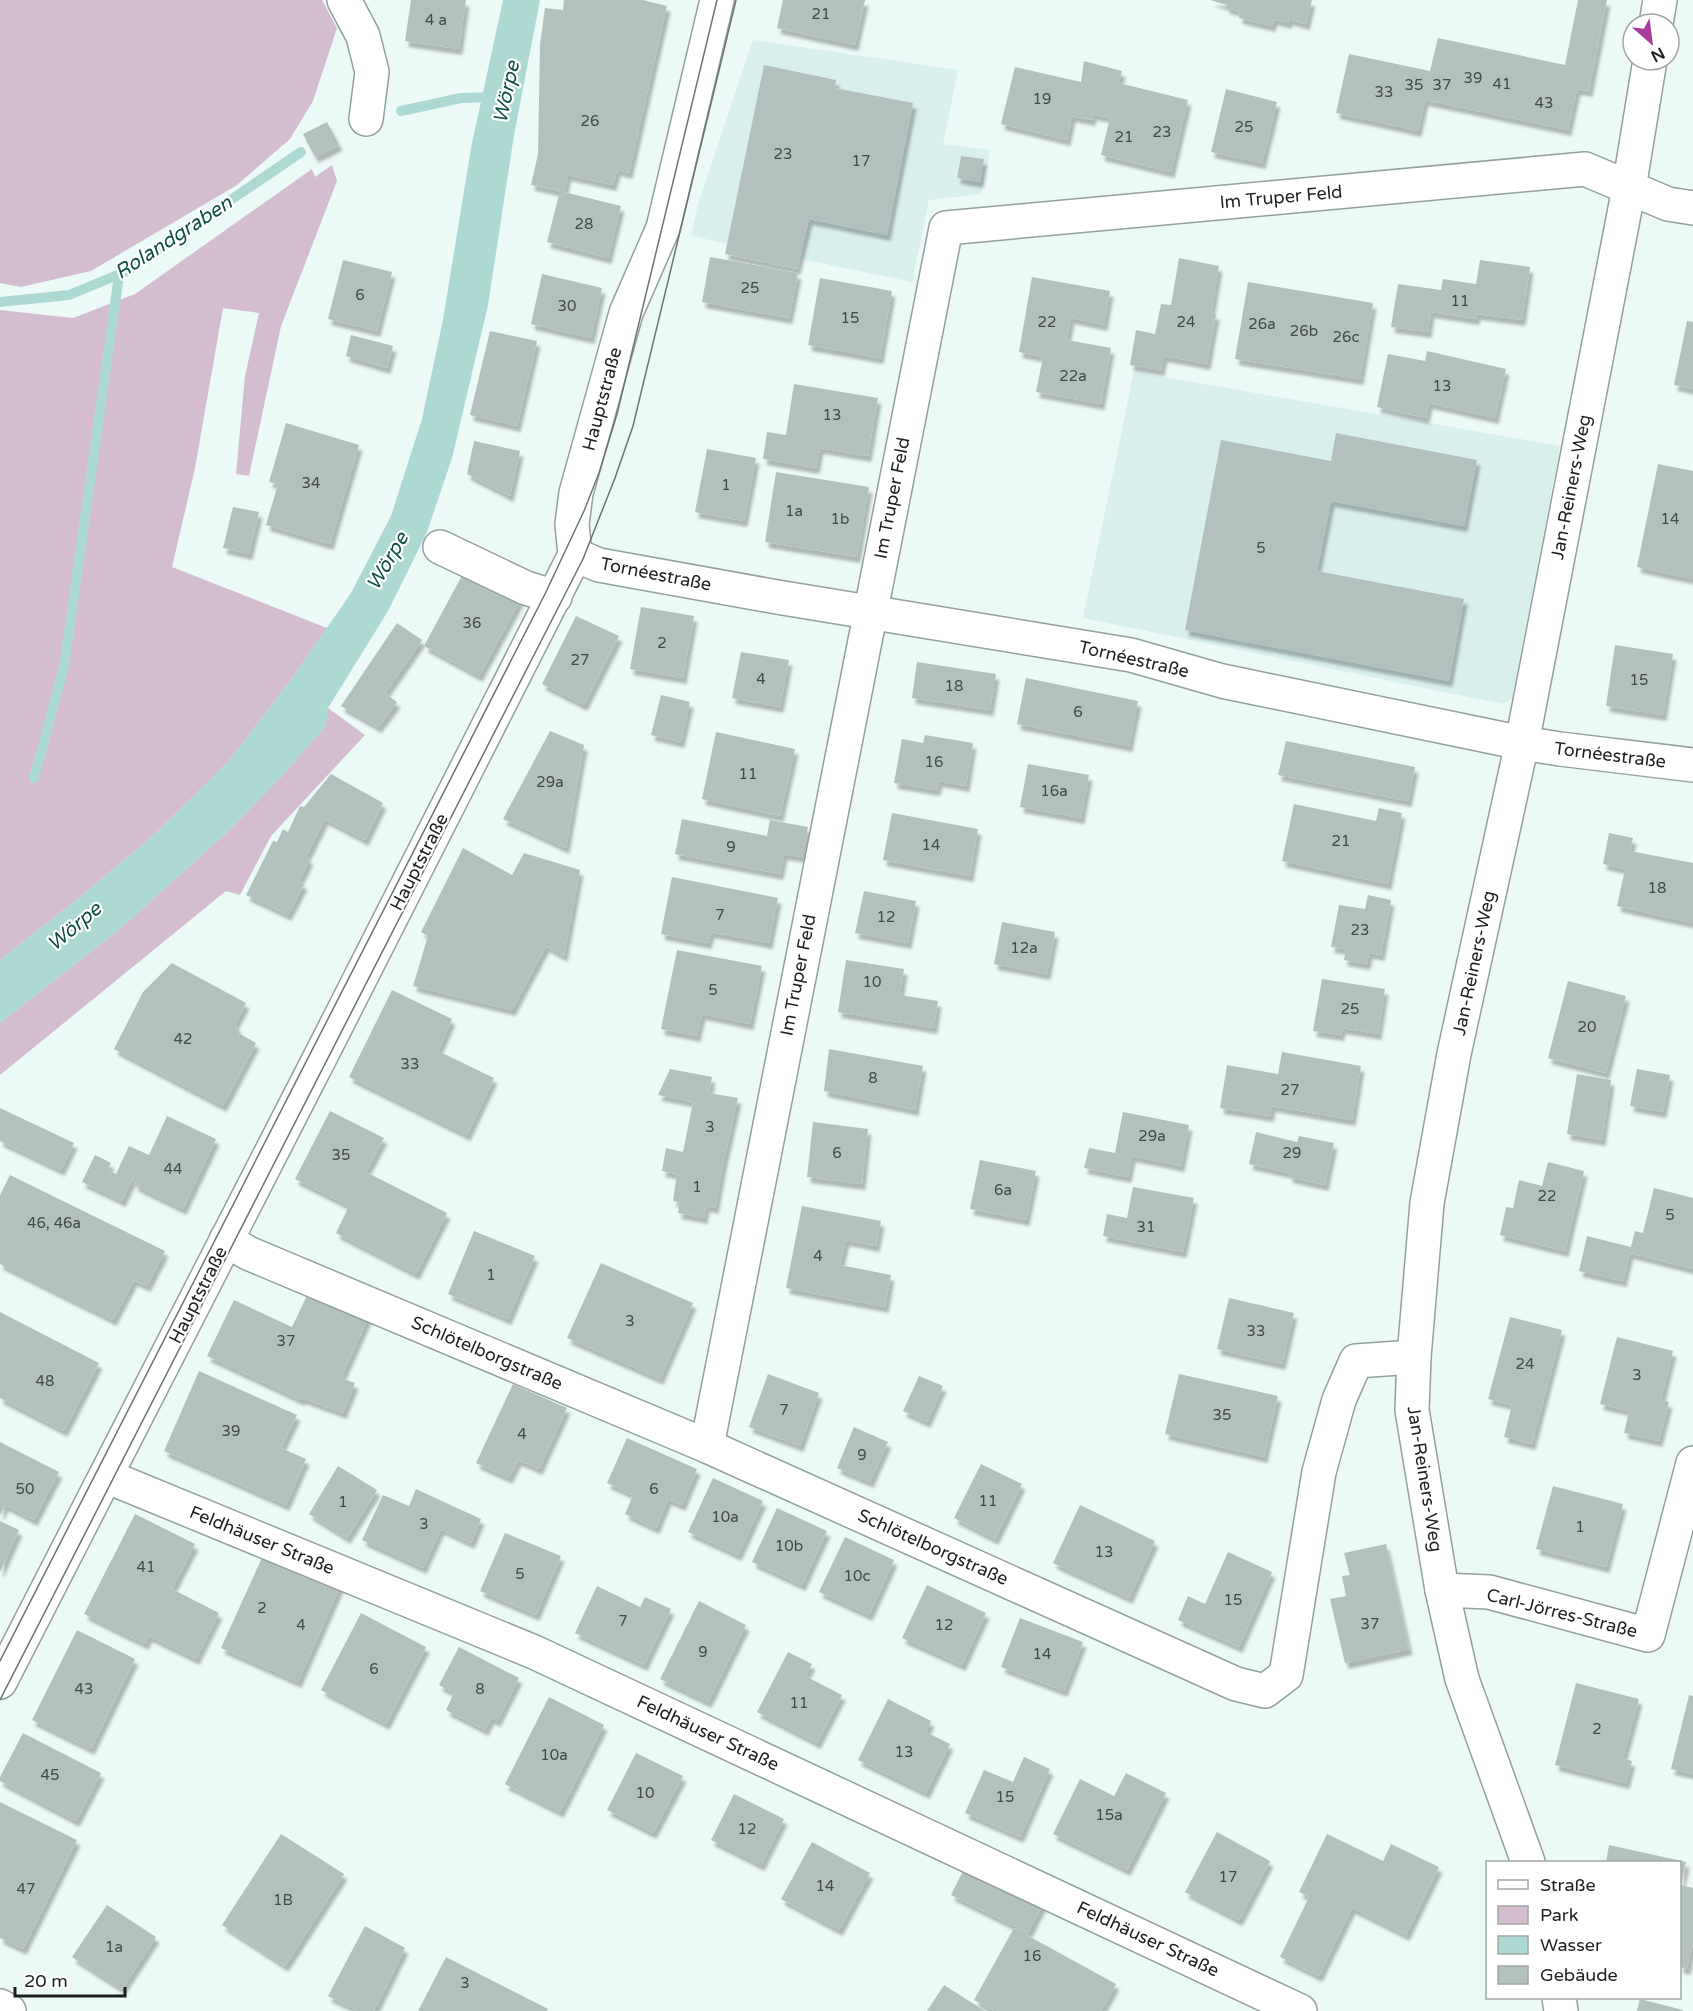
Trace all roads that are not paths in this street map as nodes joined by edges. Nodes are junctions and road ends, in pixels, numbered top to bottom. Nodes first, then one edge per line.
1 (344, 0) edge
2 (717, 0) edge
3 (1648, 72) edge
4 (366, 119) dead end
5 (1629, 188) junction
6 (1693, 208) edge
7 (440, 548) dead end
8 (575, 555) junction
9 (555, 597) junction
10 (870, 612) junction
11 (1522, 743) junction
12 (1693, 765) edge
13 (226, 1240) junction
14 (1414, 1357) junction
15 (707, 1446) junction
16 (1693, 1463) edge
17 (106, 1476) junction
18 (1442, 1590) junction
19 (9, 1644) edge
20 (0, 1682) edge
21 (1527, 1861) edge
22 (0, 2006) edge
23 (9, 2011) edge
24 (1300, 2011) edge

1 - 4 street
2 - 8 street, Hauptstraße
3 - 5 street, Jan-Reiners-Weg
5 - 6 street
5 - 10 street, Im Truper Feld
5 - 11 street, Jan-Reiners-Weg
7 - 9 street
8 - 9 street, Hauptstraße
8 - 10 street, Tornéestraße
9 - 13 street, Hauptstraße
10 - 11 street, Tornéestraße
10 - 15 street, Im Truper Feld
11 - 12 street, Tornéestraße
11 - 14 street, Jan-Reiners-Weg
13 - 15 street, Schlötelborgstraße
13 - 17 street, Hauptstraße
14 - 15 street, Schlötelborgstraße
14 - 18 street, Jan-Reiners-Weg
16 - 18 street, Carl-Jörres-Straße
17 - 19 street, Hauptstraße
17 - 24 street, Feldhäuser Straße
18 - 21 street, Jan-Reiners-Weg
19 - 20 street, Hauptstraße
22 - 23 street

